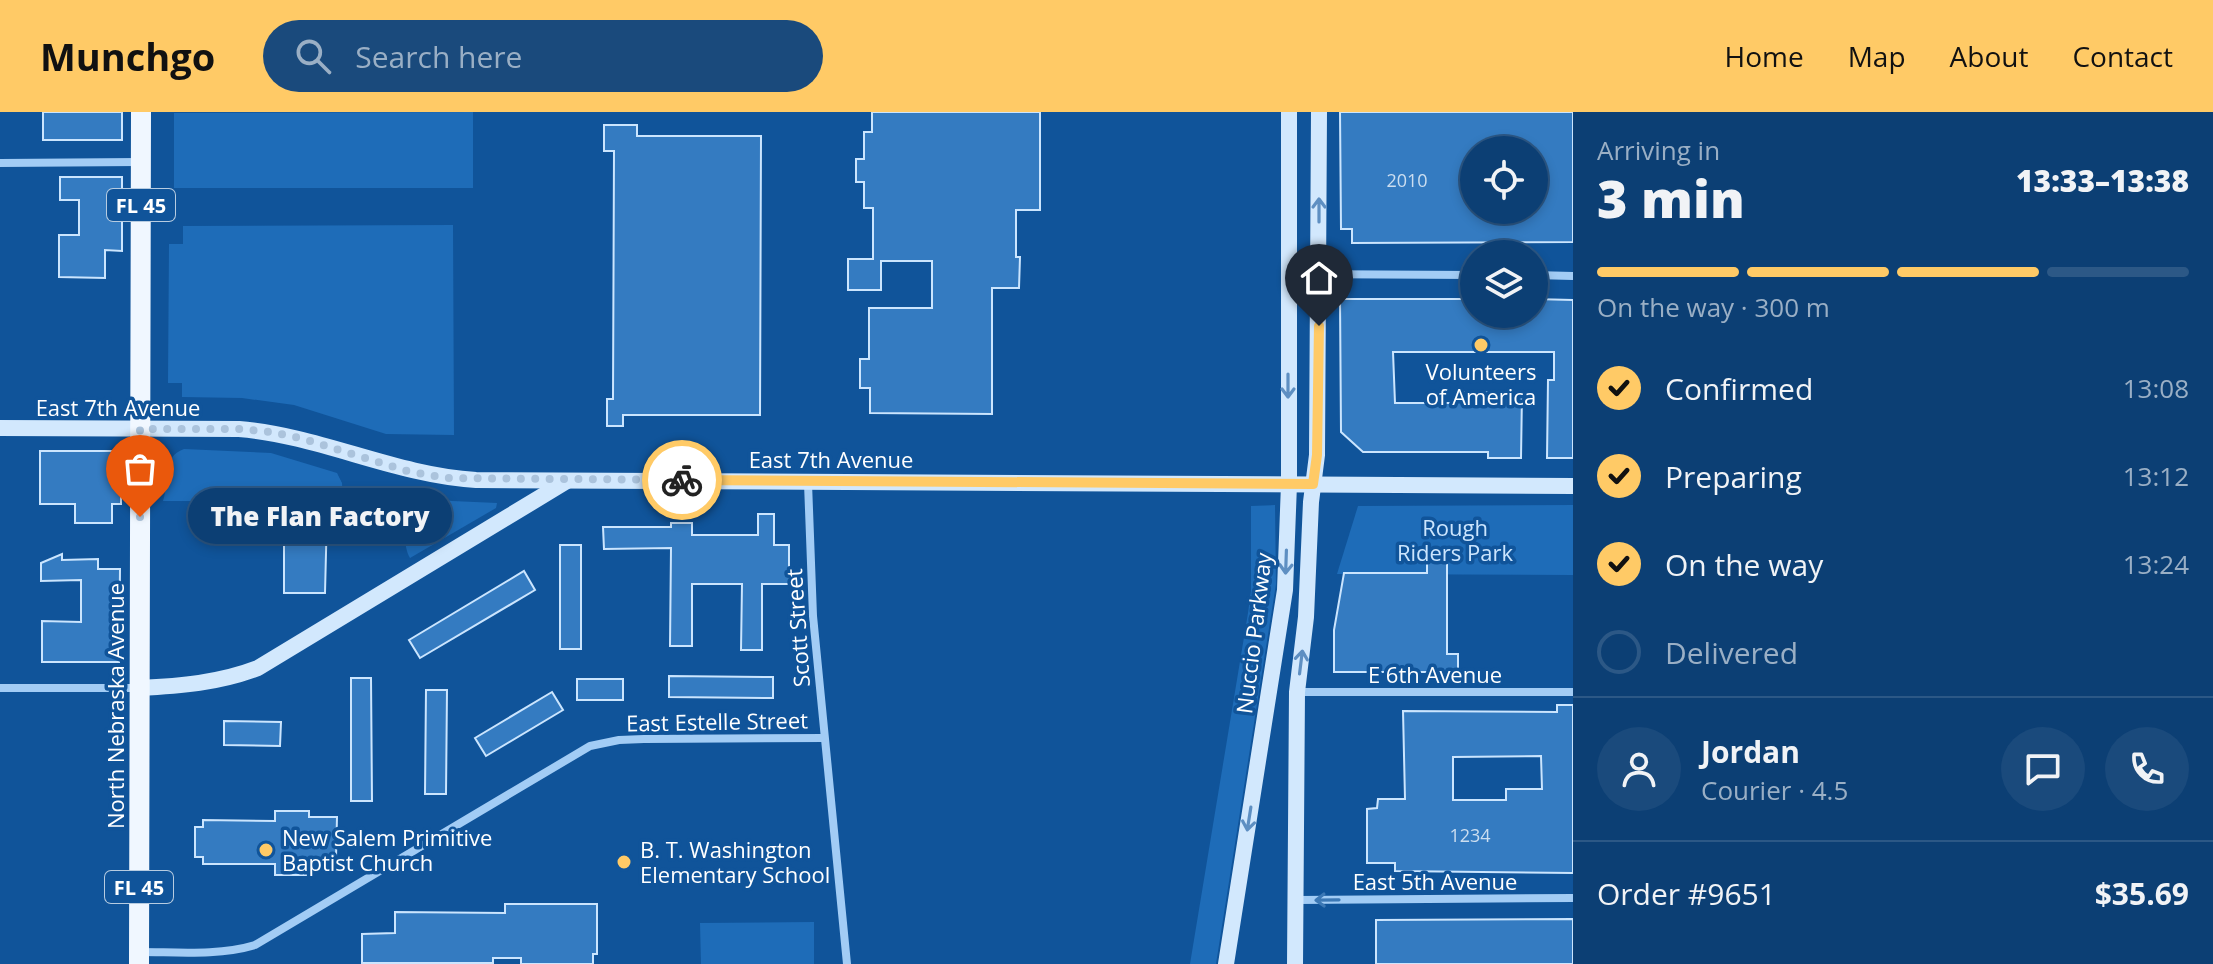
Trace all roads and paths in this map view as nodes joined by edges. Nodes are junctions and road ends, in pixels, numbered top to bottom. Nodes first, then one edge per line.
1 (141, 112) edge
2 (1289, 112) edge
3 (1319, 112) edge
4 (141, 162) junction
5 (0, 163) edge
6 (1288, 274) junction
7 (1319, 274) junction
8 (1460, 275) edge
9 (1548, 275) edge
10 (1573, 276) edge
11 (0, 428) edge
12 (140, 429) junction
13 (569, 480) junction
14 (808, 480) junction
15 (1289, 484) junction
16 (1313, 484) junction
17 (1573, 486) edge
18 (0, 688) edge
19 (139, 688) junction
20 (1297, 692) junction
21 (1573, 692) edge
22 (824, 738) junction
23 (1573, 898) edge
24 (1297, 900) junction
25 (139, 958) edge
26 (847, 964) edge
27 (1226, 964) edge
28 (1295, 964) edge

1 - 4 main road, North Nebraska Avenue / FL 45
2 - 6 street, Nuccio Parkway
7 -> 3 street
4 - 5 street
4 - 12 main road, North Nebraska Avenue / FL 45
6 - 7 street
6 -> 15 street, Nuccio Parkway
7 - 8 street
7 - 16 street
9 - 10 street
11 - 12 street, East 7th Avenue
12 - 13 street, East 7th Avenue
12 - 19 main road, North Nebraska Avenue / FL 45
13 - 14 street, East 7th Avenue
13 - 19 street
14 - 15 street, East 7th Avenue
14 - 22 street, Scott Street
15 - 16 street, East 7th Avenue
15 -> 27 street, Nuccio Parkway
16 - 17 street, East 7th Avenue
20 -> 16 street
18 - 19 street
19 - 25 main road, North Nebraska Avenue / FL 45
20 - 21 street, E 6th Avenue
20 - 24 street
22 - 25 street, East Estelle Street
22 - 26 street, Scott Street
23 -> 24 street, East 5th Avenue
24 - 28 street

